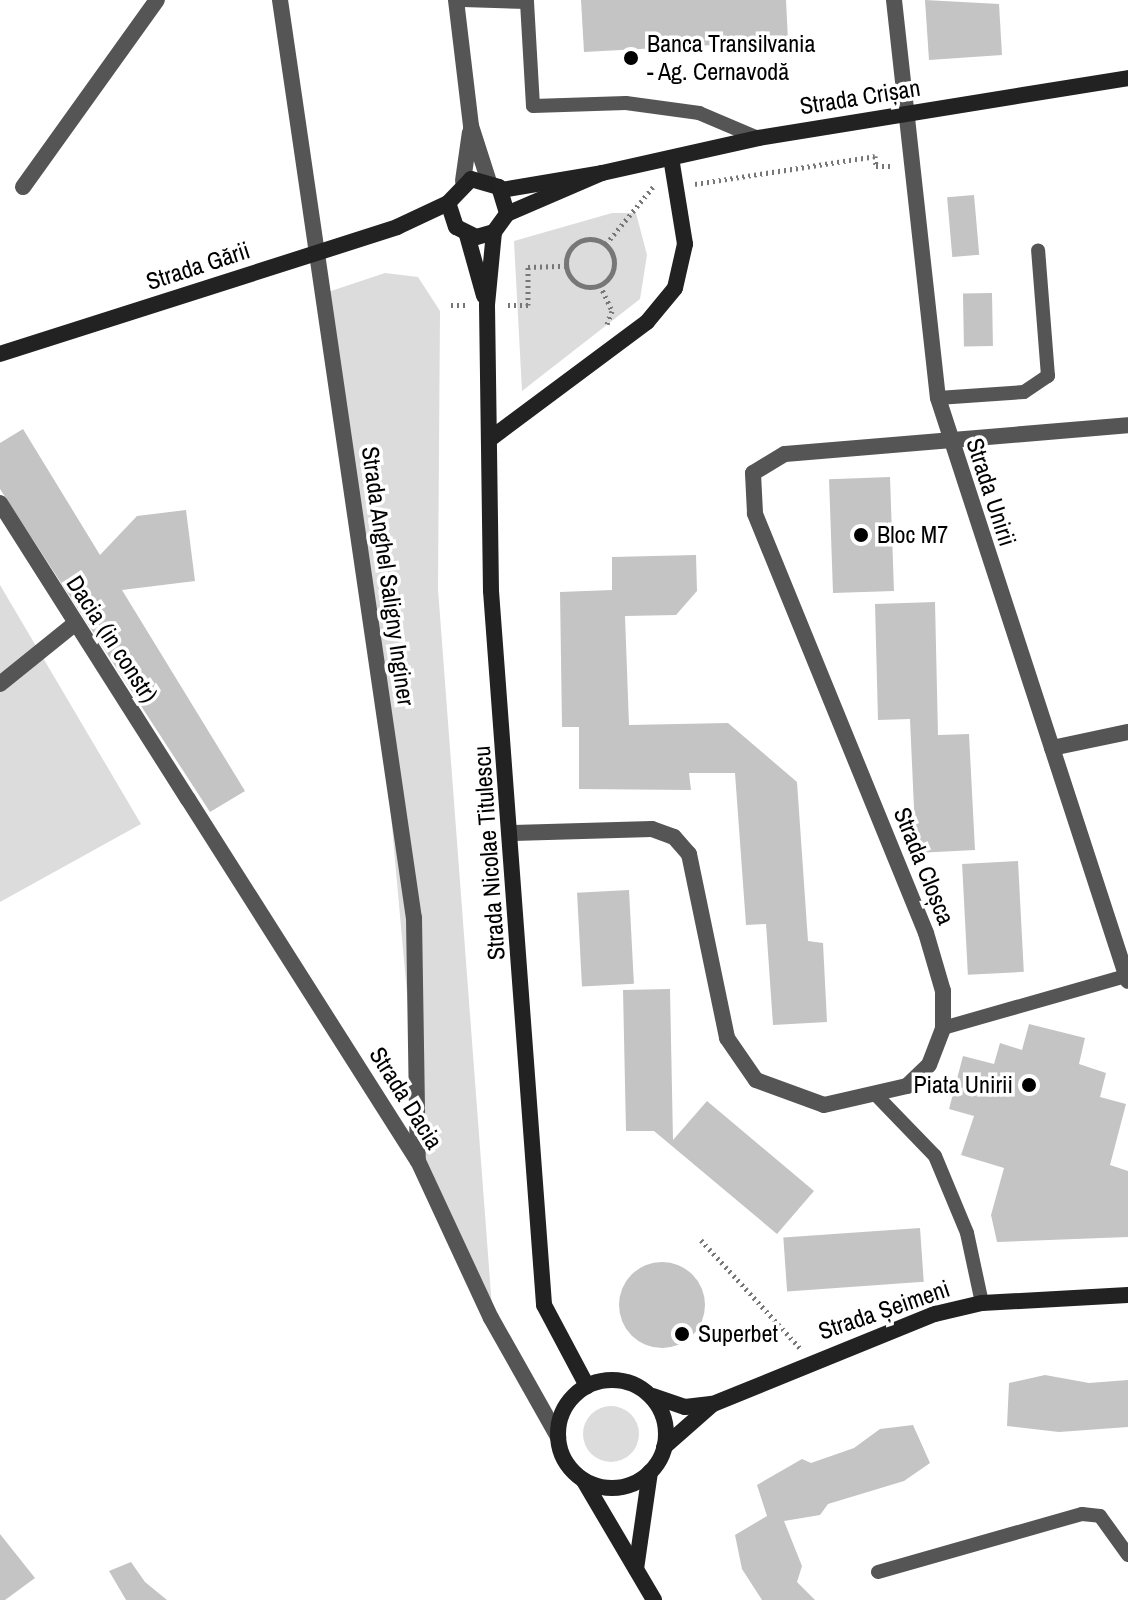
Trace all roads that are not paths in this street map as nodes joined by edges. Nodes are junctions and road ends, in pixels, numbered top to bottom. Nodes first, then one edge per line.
1 (157, 0) edge
2 (280, 0) edge
3 (456, 0) edge
4 (463, 0) edge
5 (894, 0) edge
6 (1128, 78) edge
7 (904, 115) junction
8 (471, 126) junction
9 (758, 138) junction
10 (671, 158) junction
11 (602, 173) junction
12 (488, 179) junction
13 (463, 181) junction
14 (23, 187) dead end
15 (502, 190) junction
16 (448, 203) junction
17 (507, 214) junction
18 (405, 225) junction
19 (461, 231) junction
20 (494, 232) junction
21 (1038, 250) dead end
22 (487, 305) junction
23 (0, 354) edge
24 (938, 398) junction
25 (1128, 425) edge
26 (490, 439) junction
27 (950, 445) junction
28 (0, 503) edge
29 (72, 626) junction
30 (0, 684) edge
31 (1128, 732) edge
32 (1052, 748) junction
33 (188, 799) joint
34 (513, 833) junction
35 (1127, 978) edge
36 (943, 1028) junction
37 (877, 1096) junction
38 (418, 1161) junction
39 (1128, 1295) edge
40 (982, 1303) junction
41 (587, 1386) junction
42 (646, 1392) junction
43 (713, 1404) junction
44 (558, 1437) junction
45 (664, 1447) junction
46 (650, 1472) junction
47 (584, 1481) junction
48 (1128, 1555) edge
49 (636, 1570) junction
50 (878, 1572) dead end
51 (654, 1600) edge

1 - 14 street
2 - 38 street, Strada Anghel Saligny Inginer
3 - 8 street
4 - 9 lane
5 - 7 street, Strada Unirii
6 - 7 main road, Strada Crișan
7 - 9 main road, Strada Crișan
7 - 24 street, Strada Unirii
8 - 12 street
8 - 13 street
9 - 10 main road, Strada Crișan
10 - 11 main road, Strada Crișan
10 - 26 main road
11 - 15 main road, Strada Crișan
11 - 17 main road, Strada Crișan
12 - 13 main road
12 - 15 main road
13 - 16 main road
15 - 17 main road
16 - 18 main road
16 - 19 main road
17 - 20 main road
18 - 19 main road
18 - 23 main road, Strada Gării, bridge
19 - 20 main road
19 - 22 main road, Strada Nicolae Titulescu
20 - 22 main road, Strada Nicolae Titulescu
21 - 24 lane
22 - 26 main road, Strada Nicolae Titulescu
24 - 27 street, Strada Unirii
25 - 27 street, Strada Cloșca
26 - 34 main road, Strada Nicolae Titulescu
27 - 32 street, Strada Unirii
27 - 36 street, Strada Cloșca
28 - 29 street, Dacia (in constr)
29 - 30 street
29 - 33 street, Dacia (in constr)
31 - 32 street
32 - 35 street, Strada Unirii
33 - 38 street, Strada Dacia
34 - 37 street, Strada Cloșca
34 - 41 main road, Strada Nicolae Titulescu
35 - 36 lane
36 - 37 street, Strada Cloșca
37 - 40 lane
38 - 44 street, Strada Dacia
39 - 40 main road, Strada Șeimeni
40 - 43 main road, Strada Șeimeni
41 - 42 main road
41 - 44 main road
42 - 43 main road, Strada Șeimeni
42 - 45 main road
43 - 45 main road, Strada Șeimeni
44 - 47 main road
45 - 46 main road
46 - 47 main road
46 - 49 main road
47 - 49 main road
48 - 50 lane
49 - 51 main road

